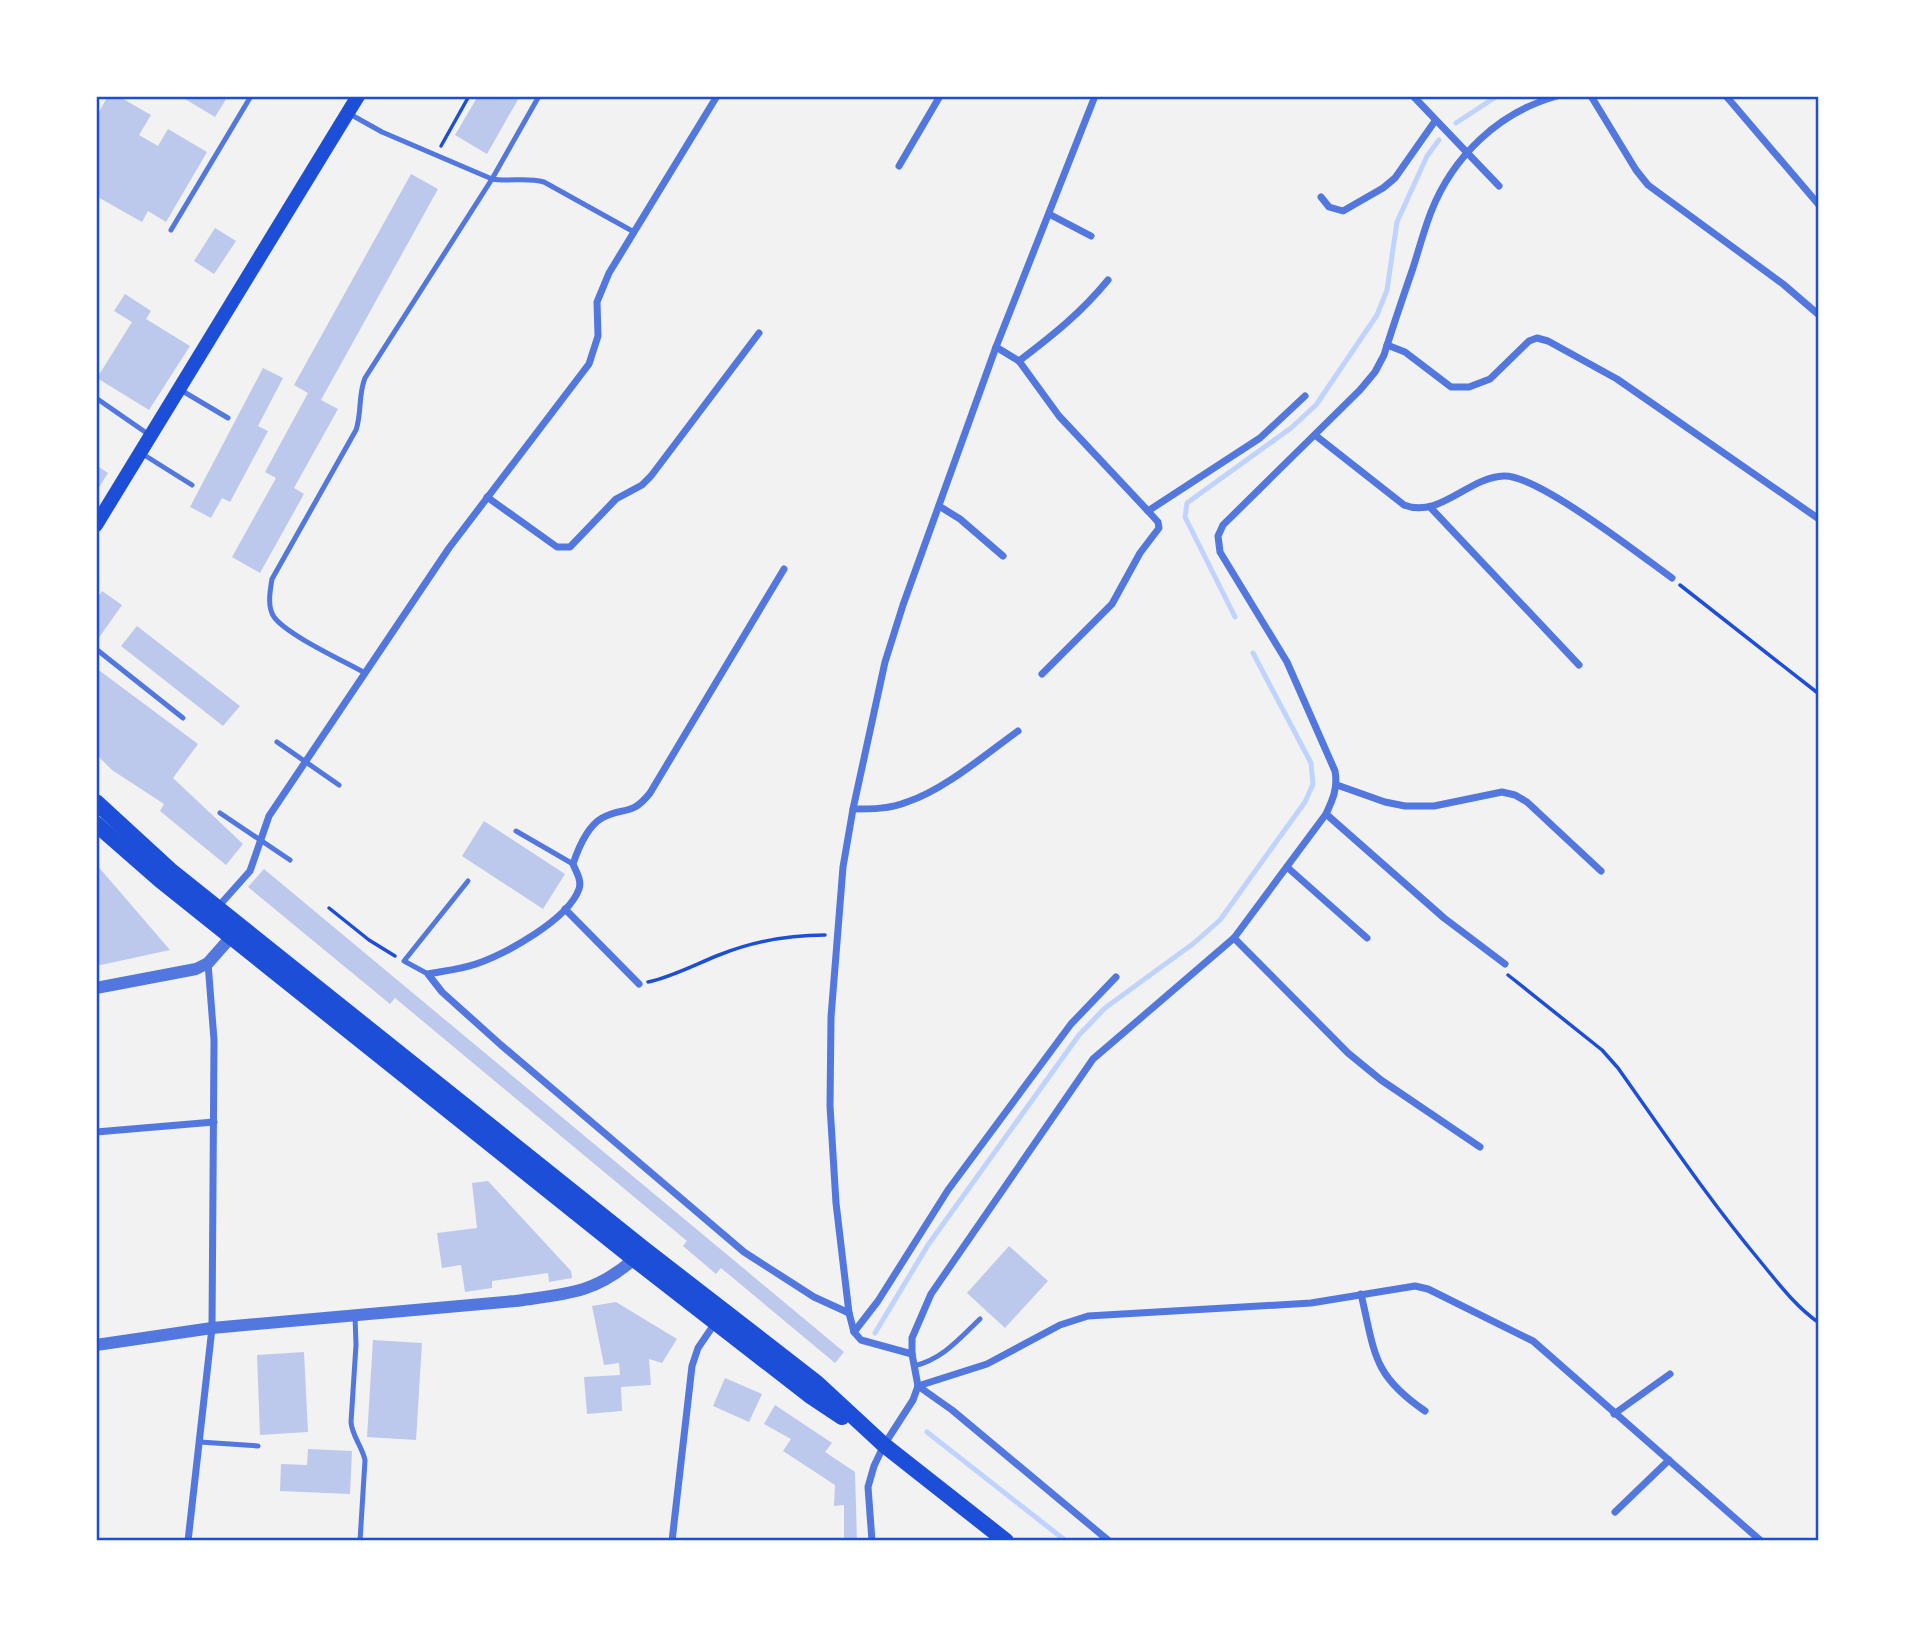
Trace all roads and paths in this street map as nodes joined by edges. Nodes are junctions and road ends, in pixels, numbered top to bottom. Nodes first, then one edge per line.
1 (251, 96) edge
2 (358, 96) edge
3 (469, 96) edge
4 (539, 96) edge
5 (718, 96) edge
6 (940, 96) edge
7 (1095, 96) edge
8 (1413, 96) edge
9 (1557, 96) edge
10 (1591, 96) edge
11 (1726, 96) edge
12 (348, 113) junction
13 (1435, 121) junction
14 (1466, 152) junction
15 (436, 155) junction
16 (899, 166) dead end
17 (492, 179) junction
18 (1499, 186) dead end
19 (1321, 197) dead end
20 (1819, 205) edge
21 (1049, 214) junction
22 (171, 230) dead end
23 (634, 232) junction
24 (1091, 236) dead end
25 (1108, 280) dead end
26 (1819, 314) edge
27 (759, 333) dead end
28 (1387, 345) junction
29 (996, 348) junction
30 (1019, 361) junction
31 (179, 389) junction
32 (1305, 396) dead end
33 (96, 398) edge
34 (228, 418) dead end
35 (1315, 435) junction
36 (151, 436) junction
37 (141, 453) junction
38 (191, 485) dead end
39 (487, 497) junction
40 (939, 506) junction
41 (1430, 507) junction
42 (1148, 511) junction
43 (1819, 519) edge
44 (96, 525) edge
45 (1003, 556) dead end
46 (784, 569) dead end
47 (1672, 578) joint
48 (96, 649) edge
49 (1579, 665) dead end
50 (365, 673) junction
51 (1042, 674) dead end
52 (1819, 694) edge
53 (183, 718) dead end
54 (1018, 731) dead end
55 (277, 742) dead end
56 (306, 761) junction
57 (339, 785) dead end
58 (1337, 785) junction
59 (96, 802) edge
60 (853, 809) junction
61 (220, 813) dead end
62 (1326, 814) junction
63 (96, 824) edge
64 (516, 831) dead end
65 (261, 839) junction
66 (290, 860) dead end
67 (573, 864) junction
68 (1287, 867) junction
69 (1601, 871) dead end
70 (468, 881) dead end
71 (217, 908) junction
72 (329, 908) dead end
73 (565, 909) junction
74 (838, 935) junction
75 (231, 937) junction
76 (1234, 938) junction
77 (1367, 938) dead end
78 (404, 961) junction
79 (208, 963) junction
80 (1504, 964) joint
81 (428, 974) junction
82 (1116, 977) dead end
83 (639, 984) joint
84 (96, 988) edge
85 (215, 1122) junction
86 (96, 1132) edge
87 (1480, 1147) dead end
88 (634, 1259) junction
89 (1361, 1294) junction
90 (849, 1313) junction
91 (355, 1316) junction
92 (980, 1319) dead end
93 (715, 1322) junction
94 (1819, 1323) edge
95 (212, 1328) junction
96 (854, 1332) junction
97 (96, 1345) edge
98 (912, 1354) junction
99 (914, 1366) junction
100 (1670, 1374) dead end
101 (918, 1386) junction
102 (1425, 1411) dead end
103 (1614, 1414) junction
104 (200, 1442) junction
105 (884, 1445) junction
106 (258, 1446) dead end
107 (1669, 1460) junction
108 (1615, 1512) dead end
109 (188, 1541) edge
110 (360, 1541) edge
111 (672, 1541) edge
112 (872, 1541) edge
113 (1006, 1541) edge
114 (1109, 1541) edge
115 (1761, 1541) edge

1 - 22 lane
2 - 12 main road
3 - 15 path
4 - 17 lane
5 - 23 street
6 - 16 street
7 - 21 street
8 - 13 street
9 - 14 street
10 - 26 street
11 - 20 street
12 - 15 lane
12 - 31 main road
13 - 14 street
13 - 19 street
14 - 18 street
14 - 28 street
15 - 17 lane
17 - 23 lane
17 - 50 lane
21 - 24 street
21 - 29 street
23 - 39 street
25 - 30 street
27 - 39 street
28 - 35 street
28 - 43 street
29 - 30 street
29 - 40 street
30 - 42 street
31 - 34 lane
31 - 36 main road
32 - 42 street
33 - 36 lane
35 - 41 street
35 - 58 street
36 - 37 main road
37 - 38 lane
37 - 44 main road
39 - 50 street
40 - 45 street
40 - 60 street
41 - 47 street
41 - 49 street
42 - 51 street
46 - 67 street
47 - 52 path
48 - 53 lane
50 - 56 street
54 - 60 street
55 - 56 lane
56 - 57 lane
56 - 65 street
58 - 62 street
58 - 69 street
59 - 71 main road
60 - 74 street
61 - 65 lane
62 - 68 street
62 - 80 street
63 - 75 main road
64 - 67 lane
65 - 66 lane
65 - 71 street
67 - 73 street
68 - 76 street
68 - 77 street
70 - 78 lane
71 - 105 main road
72 - 78 path
73 - 81 street
73 - 83 street
74 - 83 path
74 - 90 street
75 - 79 street
75 - 88 main road
76 - 87 street
76 - 98 street
78 - 81 lane
79 - 84 street
79 - 85 street
80 - 94 path
81 - 90 street
82 - 96 street
85 - 86 street
85 - 95 street
88 - 91 street
88 - 93 main road
89 - 101 street
89 - 102 street
89 - 103 street
90 - 96 street
91 - 95 street
91 - 110 lane
92 - 99 lane
93 - 105 main road
93 - 111 street
95 - 97 street
95 - 104 street
96 - 98 street
98 - 99 street
99 - 101 street
100 - 103 street
101 - 105 street
101 - 114 street
103 - 107 street
104 - 106 lane
104 - 109 street
105 - 112 street
105 - 113 main road
107 - 108 street
107 - 115 street

